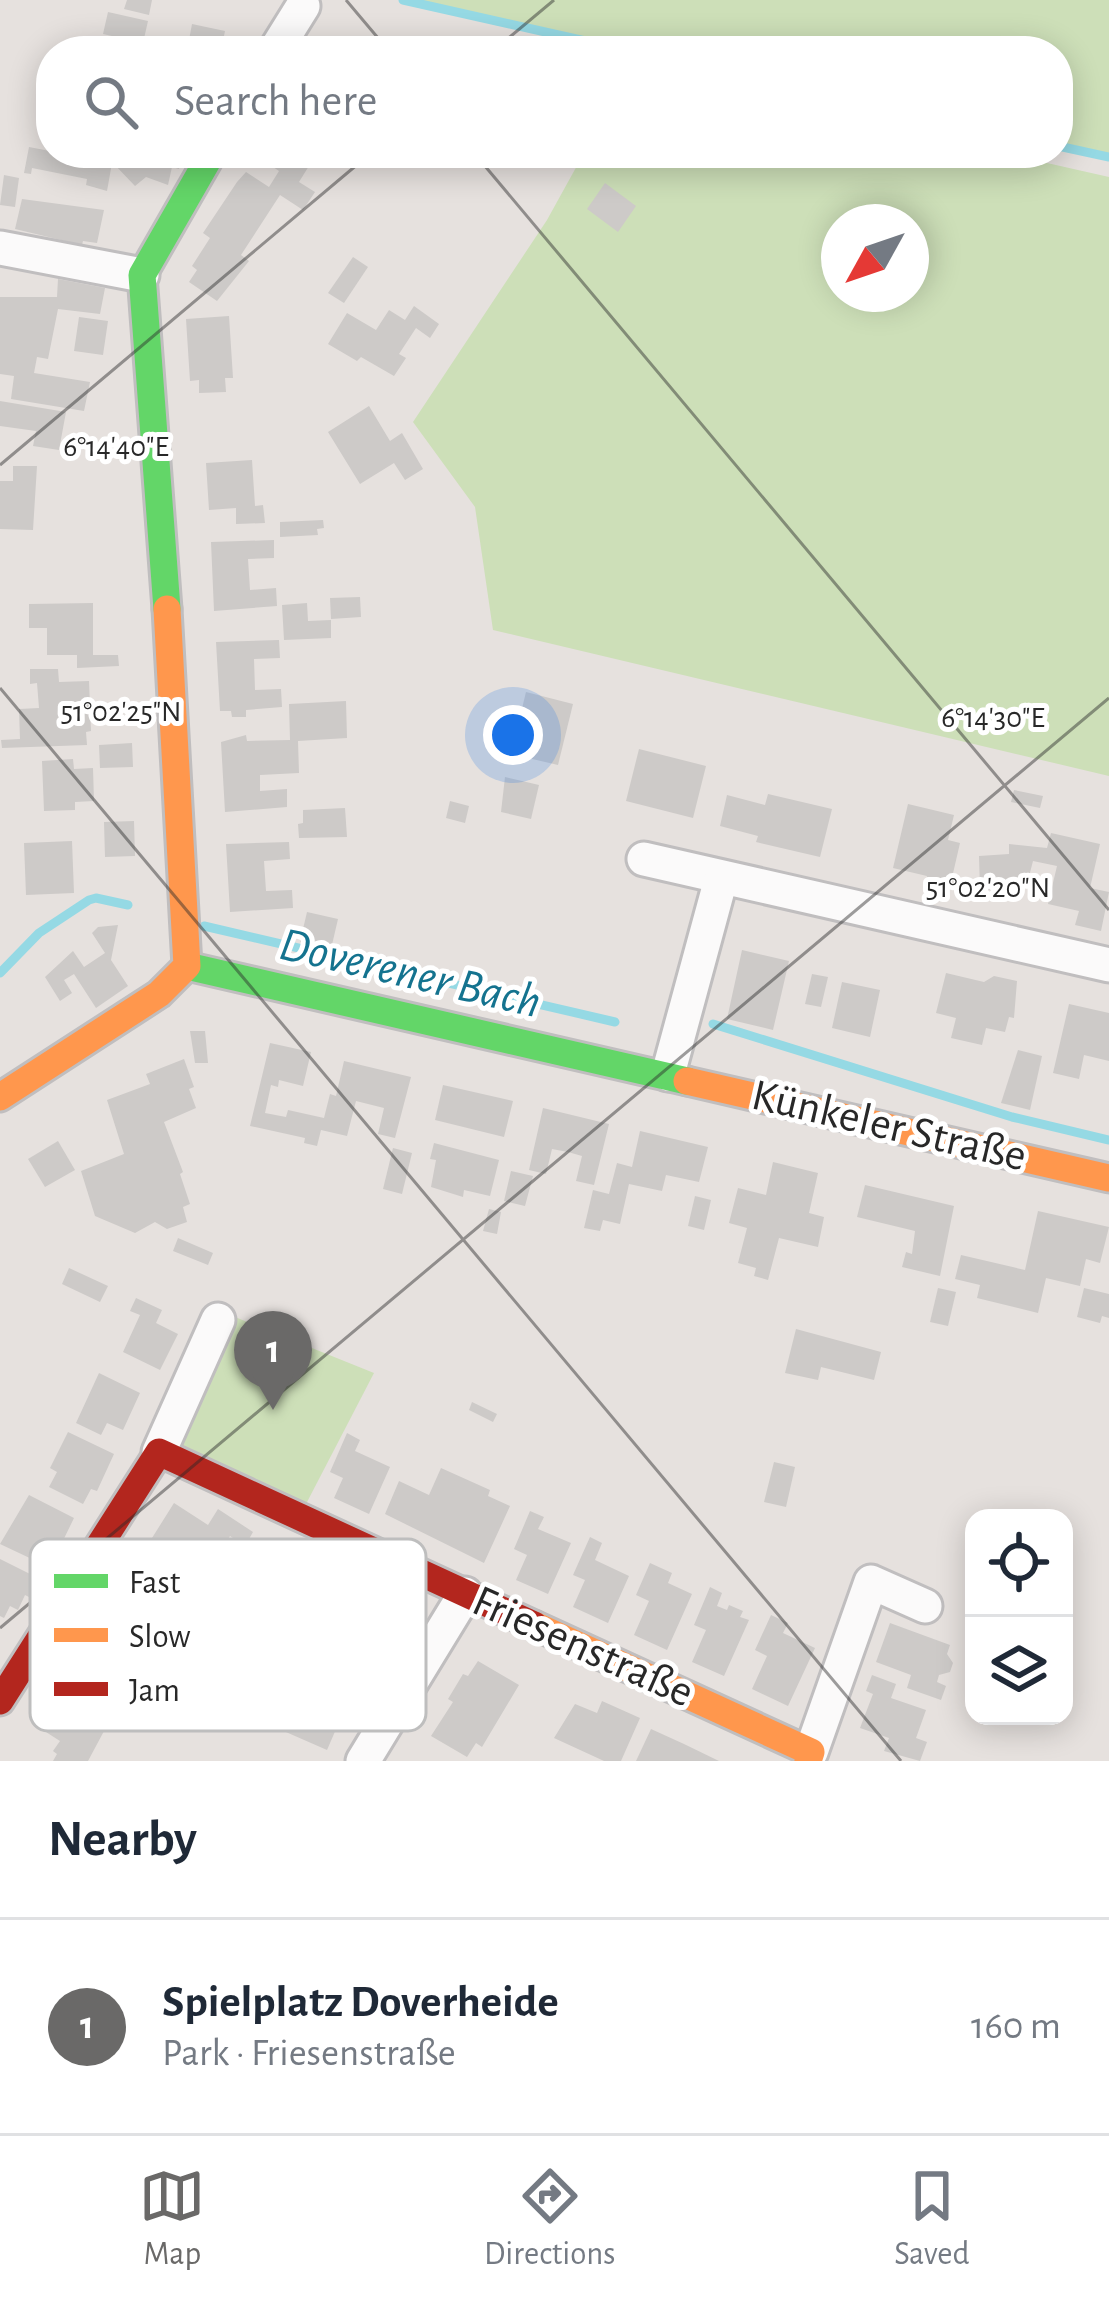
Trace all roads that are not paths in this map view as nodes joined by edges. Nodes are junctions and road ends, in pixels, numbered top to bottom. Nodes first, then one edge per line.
1 (303, 6) dead end
2 (284, 36) edge
3 (203, 168) edge
4 (0, 248) edge
5 (142, 275) junction
6 (644, 859) dead end
7 (721, 879) junction
8 (187, 953) junction
9 (1109, 965) edge
10 (668, 1074) junction
11 (0, 1097) edge
12 (1109, 1178) edge
13 (218, 1320) dead end
14 (159, 1452) junction
15 (103, 1539) edge
16 (346, 1539) edge
17 (426, 1576) edge
18 (465, 1594) junction
19 (925, 1606) dead end
20 (30, 1654) edge
21 (426, 1658) edge
22 (0, 1701) edge
23 (381, 1731) edge
24 (810, 1756) edge
25 (363, 1761) edge

1 - 2 street
3 - 5 street
4 - 5 street
5 - 8 street
6 - 7 street
7 - 9 street
7 - 10 street
8 - 10 street, Künkeler Straße
8 - 11 street
10 - 12 street, Künkeler Straße
13 - 14 street
14 - 15 street
14 - 16 street, Friesenstraße
17 - 18 street, Friesenstraße
18 - 21 street
18 - 24 street, Friesenstraße
19 - 24 street, Friesenstraße
20 - 22 street
23 - 25 street

